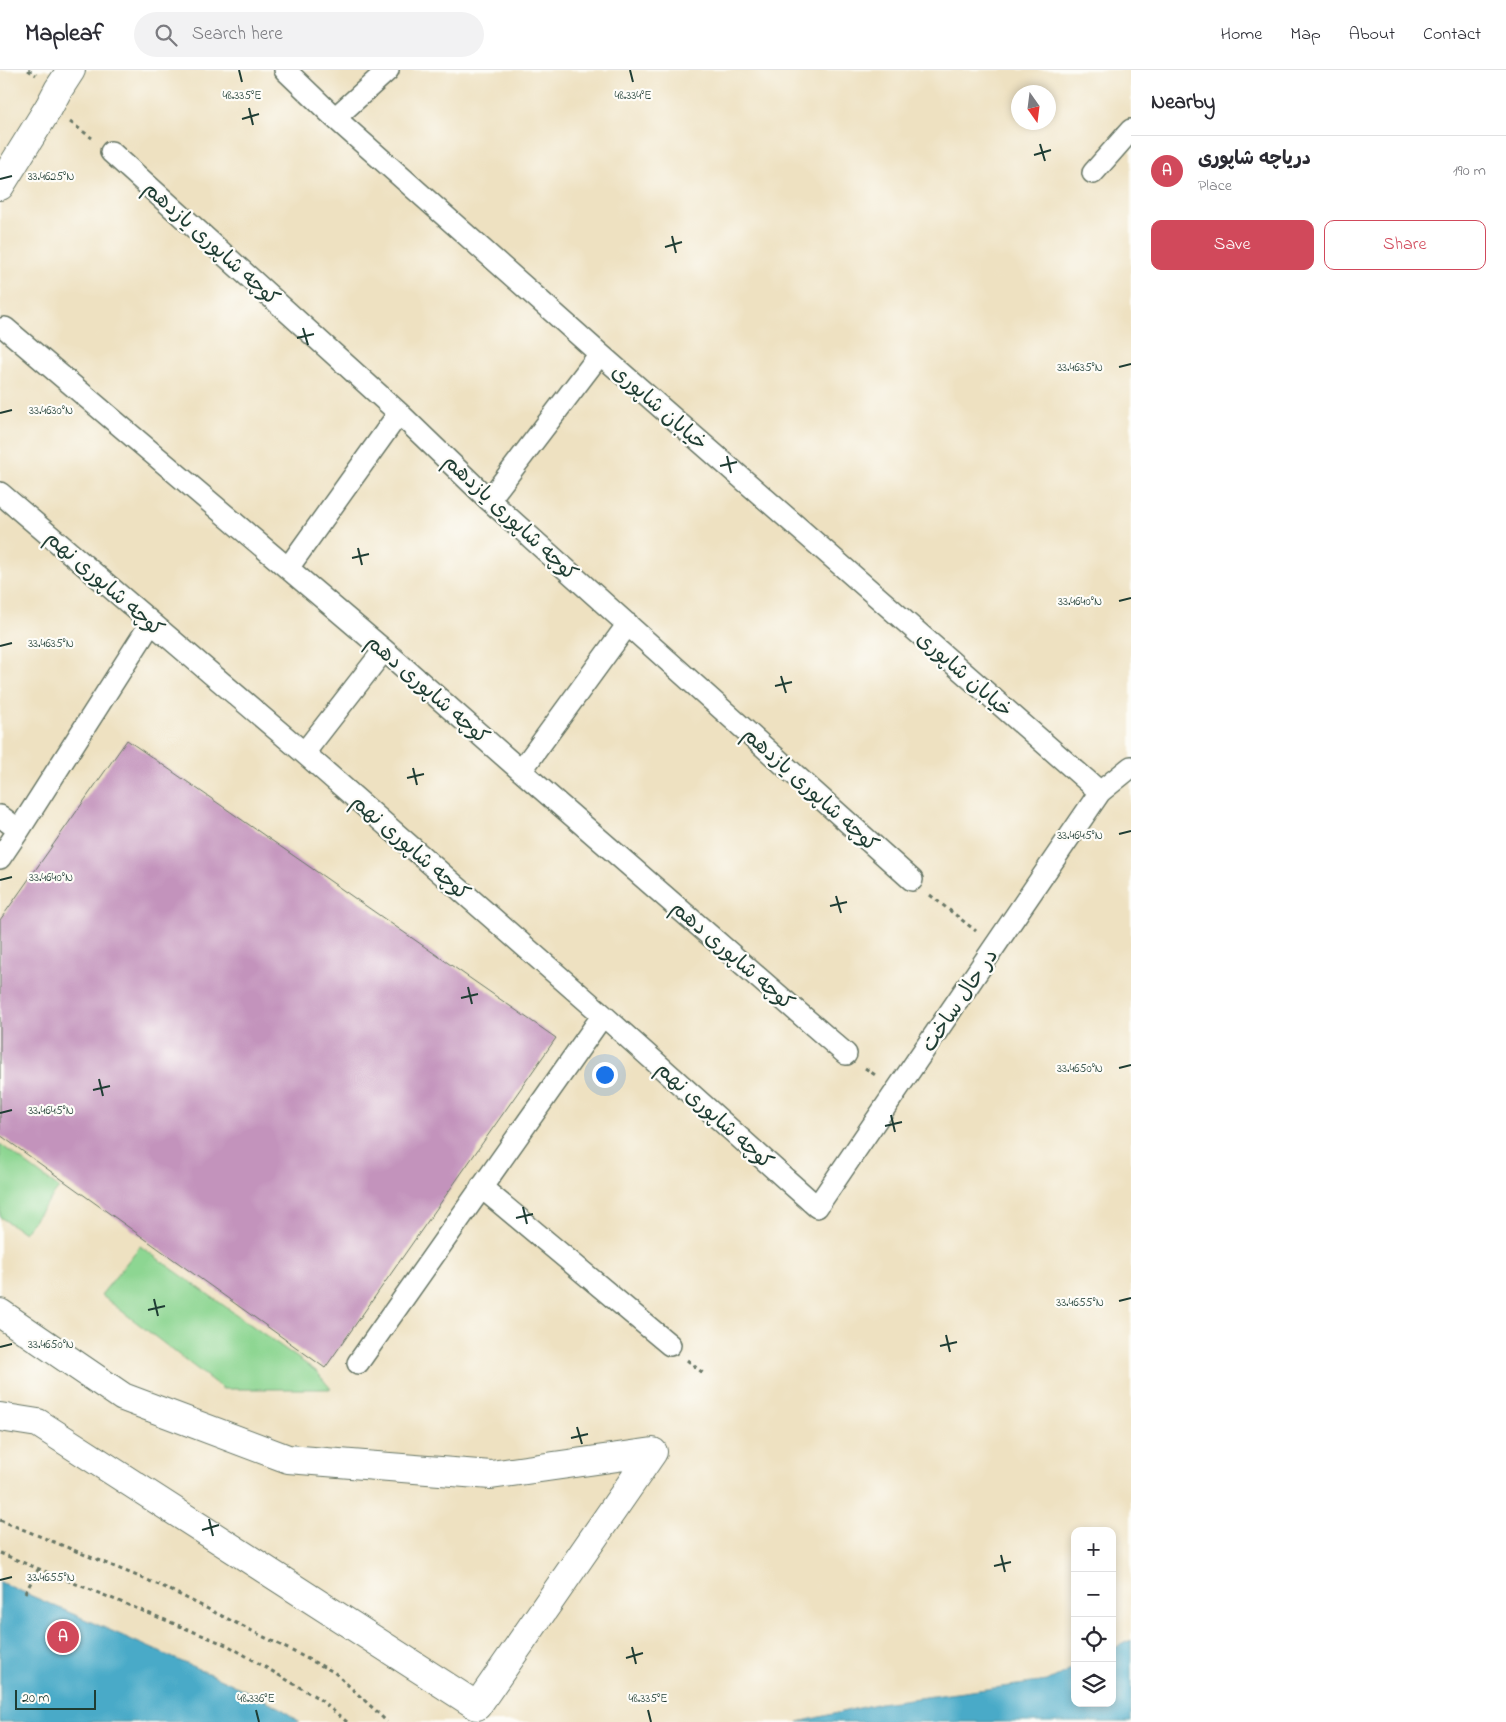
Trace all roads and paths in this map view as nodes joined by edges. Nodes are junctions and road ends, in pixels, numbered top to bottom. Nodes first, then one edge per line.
1 (71, 70) edge
2 (285, 70) edge
3 (388, 70) edge
4 (50, 107) junction
5 (335, 118) junction
6 (1131, 130) edge
7 (111, 152) joint
8 (1093, 173) dead end
9 (0, 186) edge
10 (5, 328) dead end
11 (600, 354) junction
12 (399, 413) junction
13 (0, 493) edge
14 (489, 500) junction
15 (288, 568) junction
16 (151, 623) junction
17 (628, 624) junction
18 (384, 650) junction
19 (304, 753) junction
20 (1131, 767) edge
21 (521, 771) junction
22 (1100, 792) junction
23 (0, 816) edge
24 (19, 830) junction
25 (0, 858) edge
26 (912, 880) joint
27 (995, 946) junction
28 (603, 1014) junction
29 (846, 1054) joint
30 (897, 1092) junction
31 (481, 1186) junction
32 (817, 1207) joint
33 (0, 1313) edge
34 (670, 1345) dead end
35 (358, 1362) dead end
36 (0, 1417) edge
37 (0, 1520) edge
38 (0, 1553) edge
39 (39, 1568) junction
40 (25, 1593) dead end
41 (347, 1722) edge
42 (386, 1722) edge

1 - 4 street
2 - 5 street, خیابان شاپوری
3 - 5 street
4 - 7 path
4 - 9 street
5 - 11 street, خیابان شاپوری
6 - 8 street
7 - 12 street, کوچه شاپوری یازدهم
10 - 15 street, کوچه شاپوری دهم
11 - 14 street
11 - 22 street, خیابان شاپوری
12 - 14 street, کوچه شاپوری یازدهم
12 - 15 street
13 - 16 street, کوچه شاپوری نهم
14 - 17 street, کوچه شاپوری یازدهم
15 - 18 street, کوچه شاپوری دهم
16 - 19 street, کوچه شاپوری نهم
16 - 24 street
17 - 21 street
17 - 26 street, کوچه شاپوری یازدهم
18 - 19 street
18 - 21 street, کوچه شاپوری دهم
19 - 28 street, کوچه شاپوری نهم
20 - 22 street, در حال ساخت
21 - 29 street, کوچه شاپوری دهم
22 - 27 street, در حال ساخت
23 - 24 street
24 - 25 street
26 - 27 path
27 - 30 street, در حال ساخت
28 - 31 street
28 - 32 street, کوچه شاپوری نهم
29 - 30 path
30 - 32 street, در حال ساخت
31 - 34 street
31 - 35 street
33 - 36 street
37 - 42 path
38 - 39 path
39 - 40 path
39 - 41 path

